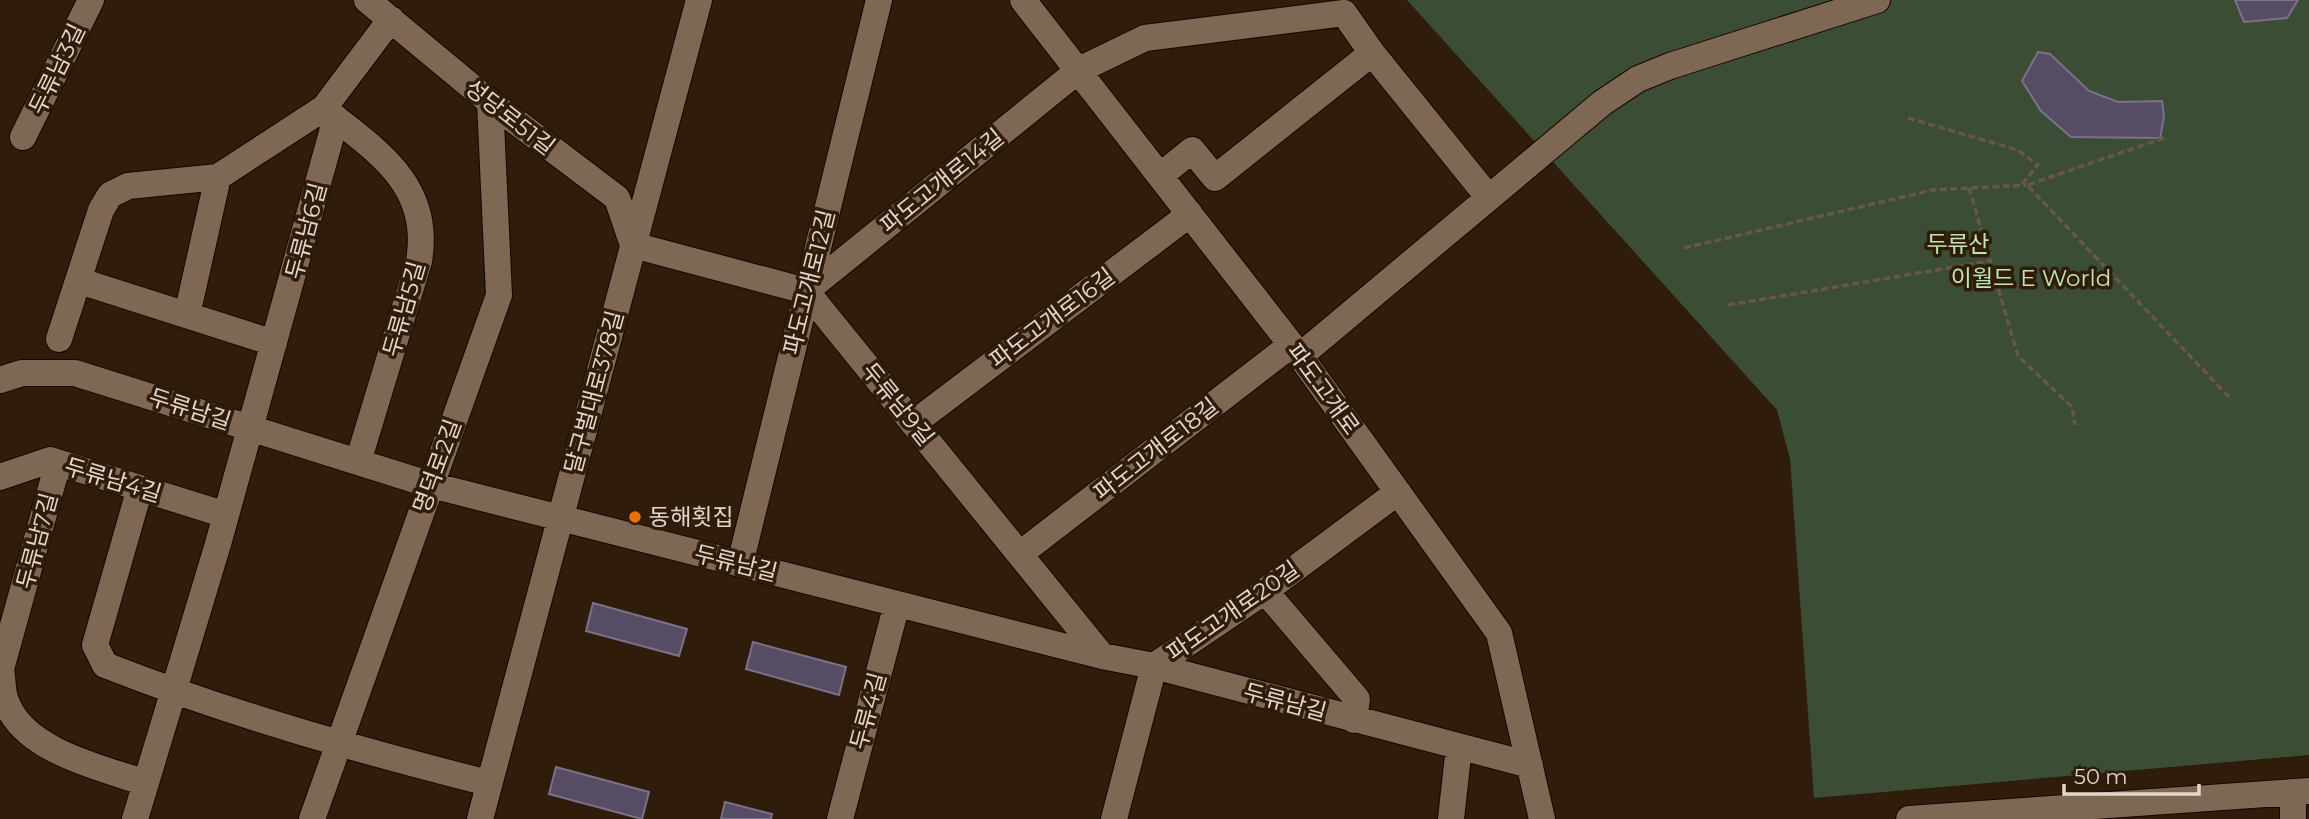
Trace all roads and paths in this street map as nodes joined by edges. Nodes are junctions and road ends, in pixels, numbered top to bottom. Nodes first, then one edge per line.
1 (91, 0) edge
2 (368, 0) edge
3 (699, 0) edge
4 (880, 0) edge
5 (1023, 0) edge
6 (1877, 0) edge
7 (391, 19) junction
8 (1372, 53) junction
9 (1079, 70) junction
10 (490, 103) junction
11 (330, 113) junction
12 (1908, 118) dead end
13 (23, 137) dead end
14 (2164, 138) dead end
15 (1160, 176) junction
16 (218, 177) junction
17 (2024, 185) junction
18 (1969, 188) junction
19 (1489, 198) junction
20 (1190, 214) junction
21 (633, 246) junction
22 (1684, 248) dead end
23 (1990, 261) junction
24 (80, 281) junction
25 (806, 291) junction
26 (1728, 305) dead end
27 (187, 315) junction
28 (59, 339) junction
29 (274, 343) junction
30 (1296, 350) junction
31 (75, 373) junction
32 (11, 377) edge
33 (2230, 398) dead end
34 (914, 423) junction
35 (2075, 425) dead end
36 (250, 429) junction
37 (358, 462) junction
38 (58, 463) junction
39 (0, 477) edge
40 (431, 485) junction
41 (141, 488) junction
42 (1398, 492) junction
43 (226, 515) junction
44 (560, 518) junction
45 (1020, 554) junction
46 (740, 564) junction
47 (1265, 591) junction
48 (897, 604) junction
49 (1102, 656) junction
50 (1154, 666) junction
51 (174, 692) junction
52 (3, 703) edge
53 (1354, 720) junction
54 (338, 746) junction
55 (1459, 747) junction
56 (1530, 765) junction
57 (146, 783) junction
58 (488, 783) junction
59 (2301, 791) edge
60 (2221, 808) edge
61 (2178, 810) edge
62 (1114, 814) edge
63 (2054, 814) edge
64 (1956, 817) edge
65 (135, 819) edge
66 (312, 819) edge
67 (480, 819) edge
68 (840, 819) edge
69 (1451, 819) edge
70 (1542, 819) edge
71 (1909, 819) edge
72 (2293, 819) edge

1 - 13 street, 두류남3길
2 - 7 street, 성당로51길
3 - 21 street, 달구벌대로378길
4 - 25 street, 파도고개로12길
5 - 9 street, 파도고개로
6 - 19 street, 파도고개로18길
7 - 10 street, 성당로51길
7 - 11 street, 두류남6길
8 - 9 street, 파도고개로14길
8 - 15 street
8 - 19 street
9 - 15 street, 파도고개로
9 - 25 street, 파도고개로14길
10 - 21 street, 성당로51길
10 - 40 street, 명덕로2길
11 - 16 street
11 - 29 street, 두류남6길
11 - 37 street, 두류남5길
12 - 17 path
14 - 17 path
15 - 20 street, 파도고개로
16 - 24 street
16 - 27 street
17 - 18 path
17 - 33 path
18 - 22 path
18 - 23 path
19 - 30 street, 파도고개로18길
20 - 30 street, 파도고개로
20 - 34 street, 파도고개로16길
21 - 25 street
21 - 44 street, 달구벌대로378길
23 - 26 path
23 - 35 path
24 - 27 street
24 - 28 street
25 - 34 street, 두류남9길
25 - 46 street, 파도고개로12길
27 - 29 street
28 - 31 street
28 - 32 street
29 - 36 street, 두류남6길
30 - 42 street, 파도고개로
30 - 45 street, 파도고개로18길
31 - 32 street, 두류남길
31 - 36 street, 두류남길
34 - 45 street, 두류남9길
36 - 37 street, 두류남길
36 - 43 street
37 - 40 street, 두류남길
38 - 39 street, 두류남4길
38 - 41 street, 두류남4길
38 - 52 street, 두류남7길
40 - 44 street, 두류남길
40 - 54 street, 명덕로2길
41 - 43 street, 두류남4길
41 - 51 street
42 - 47 street, 파도고개로20길
42 - 56 street, 파도고개로
43 - 51 street
44 - 46 street, 두류남길
44 - 58 street, 달구벌대로378길
45 - 49 street, 두류남9길
46 - 48 street, 두류남길
47 - 50 street, 파도고개로20길
47 - 53 street, 두류남길
48 - 49 street, 두류남길
48 - 68 street, 두류4길
49 - 50 street, 두류남길
50 - 53 street, 두류남길
50 - 62 street, 파도고개로20길
51 - 54 street
51 - 57 street
52 - 57 street, 두류남7길
53 - 55 street, 두류남길
54 - 58 street
54 - 66 street, 명덕로2길
55 - 56 street, 두류남길
55 - 69 street
56 - 70 street, 파도고개로
57 - 65 street
58 - 67 street, 달구벌대로378길
59 - 60 street
59 - 72 street
60 - 61 street
61 - 63 street
63 - 64 street
64 - 71 street

